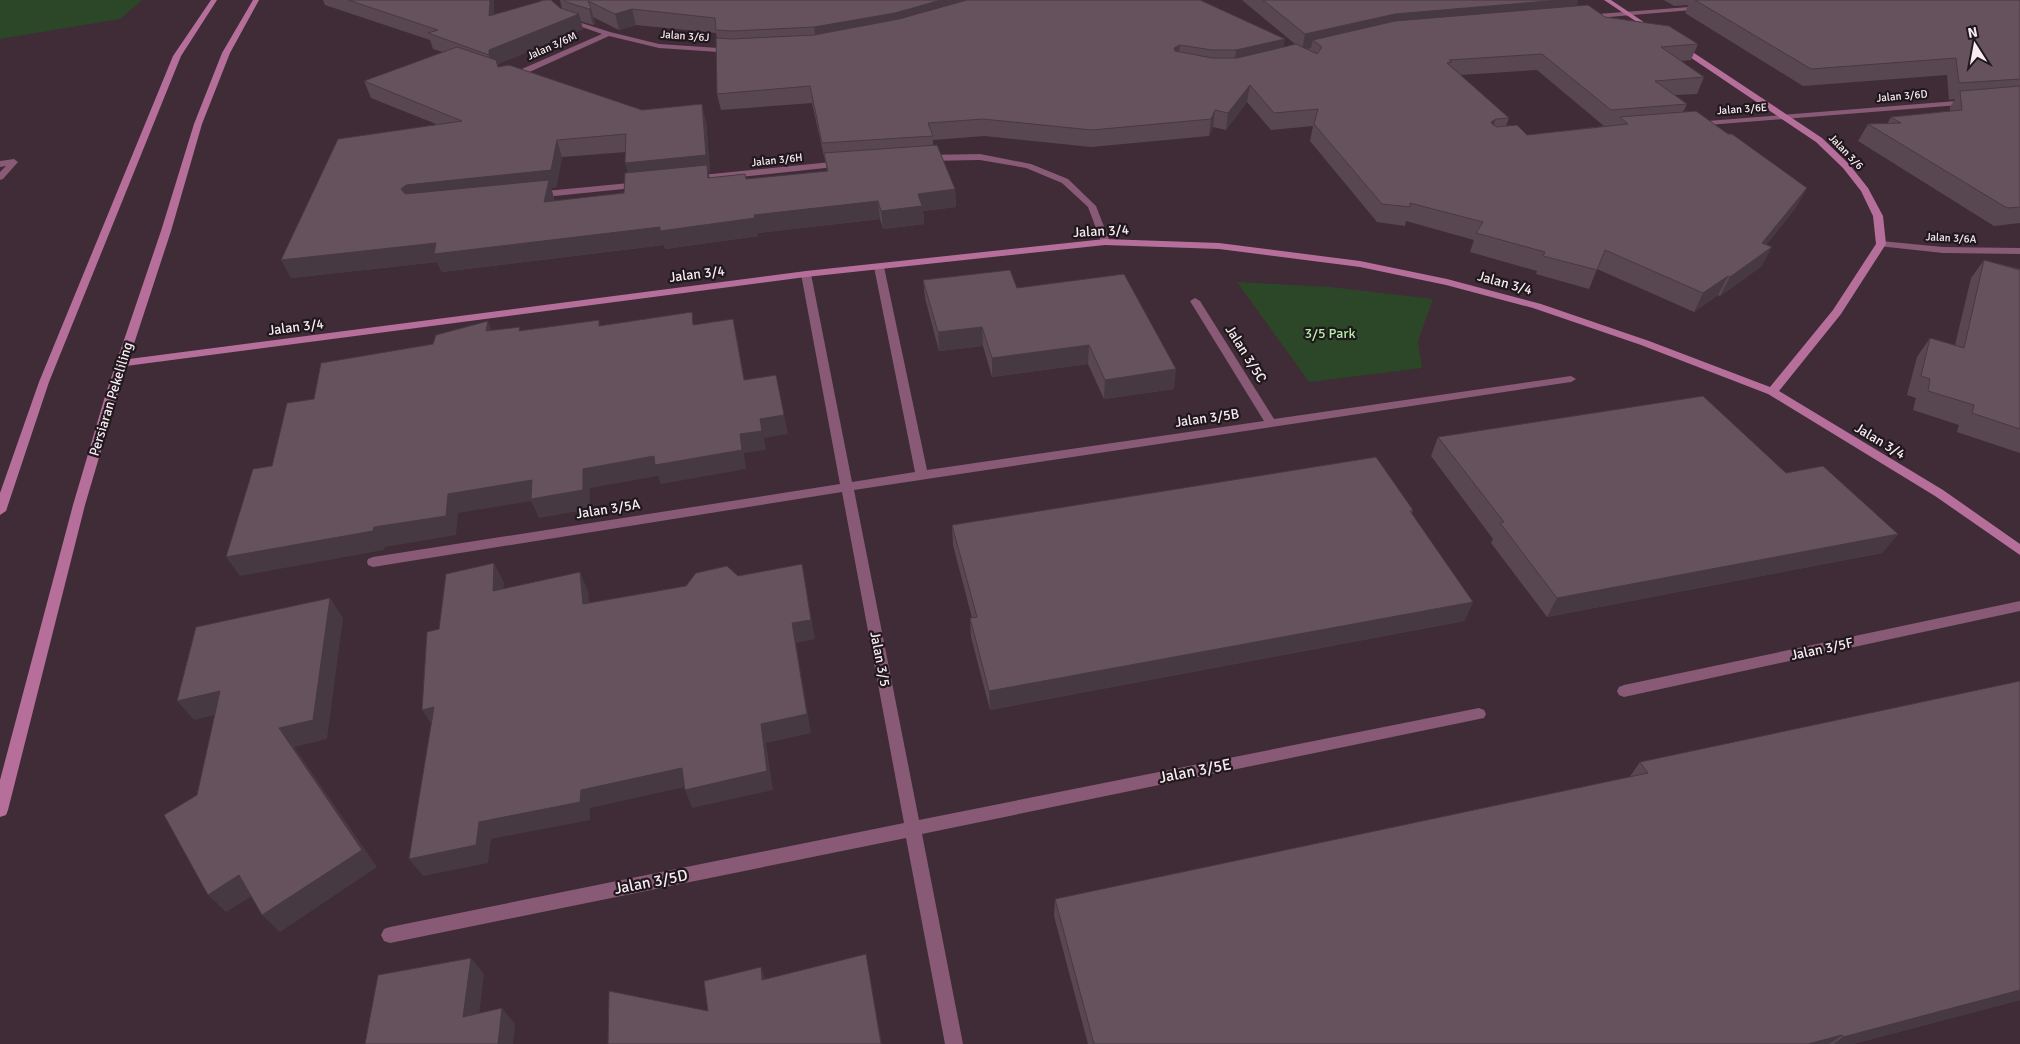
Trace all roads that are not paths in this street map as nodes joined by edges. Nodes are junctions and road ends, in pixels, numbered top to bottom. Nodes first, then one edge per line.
1 (214, 0) edge
2 (256, 0) edge
3 (544, 0) edge
4 (1607, 0) edge
5 (1715, 7) edge
6 (1627, 14) junction
7 (1579, 18) edge
8 (608, 34) junction
9 (1660, 35) edge
10 (1669, 41) edge
11 (744, 50) edge
12 (506, 79) edge
13 (1977, 101) edge
14 (1786, 117) junction
15 (1688, 125) edge
16 (920, 158) edge
17 (0, 164) edge
18 (850, 164) edge
19 (0, 177) edge
20 (686, 180) edge
21 (647, 184) edge
22 (521, 196) edge
23 (1105, 242) junction
24 (1881, 244) junction
25 (2020, 251) edge
26 (879, 267) junction
27 (806, 274) junction
28 (1194, 301) dead end
29 (122, 363) junction
30 (1571, 378) dead end
31 (1772, 392) junction
32 (1272, 423) junction
33 (922, 474) junction
34 (847, 486) junction
35 (0, 510) edge
36 (2020, 550) edge
37 (373, 562) dead end
38 (2020, 606) edge
39 (1624, 691) dead end
40 (1479, 714) dead end
41 (0, 810) edge
42 (912, 831) junction
43 (390, 935) dead end
44 (954, 1044) edge

1 - 35 street
2 - 29 street, Persiaran Pekeliling
3 - 8 street, Jalan 3/6J
4 - 6 street
5 - 6 street
6 - 7 street
6 - 9 street
8 - 11 street, Jalan 3/6J
8 - 12 street, Jalan 3/6M
10 - 14 street, Jalan 3/6
13 - 14 street, Jalan 3/6D
14 - 15 street, Jalan 3/6E
14 - 24 street, Jalan 3/6
16 - 23 street
17 - 19 street
18 - 20 street, Jalan 3/6H
21 - 22 street
23 - 26 street, Jalan 3/4
23 - 31 street, Jalan 3/4
24 - 25 street, Jalan 3/6A
24 - 31 street
26 - 27 street, Jalan 3/4
26 - 33 street
27 - 29 street, Jalan 3/4
27 - 34 street, Jalan 3/5
28 - 32 street, Jalan 3/5C
29 - 41 street, Persiaran Pekeliling
30 - 32 street, Jalan 3/5B
31 - 36 street, Jalan 3/4
32 - 33 street, Jalan 3/5B
33 - 34 street, Jalan 3/5B
34 - 37 street, Jalan 3/5A
34 - 42 street, Jalan 3/5
38 - 39 street, Jalan 3/5F
40 - 42 street, Jalan 3/5E
42 - 43 street, Jalan 3/5D
42 - 44 street, Jalan 3/5

